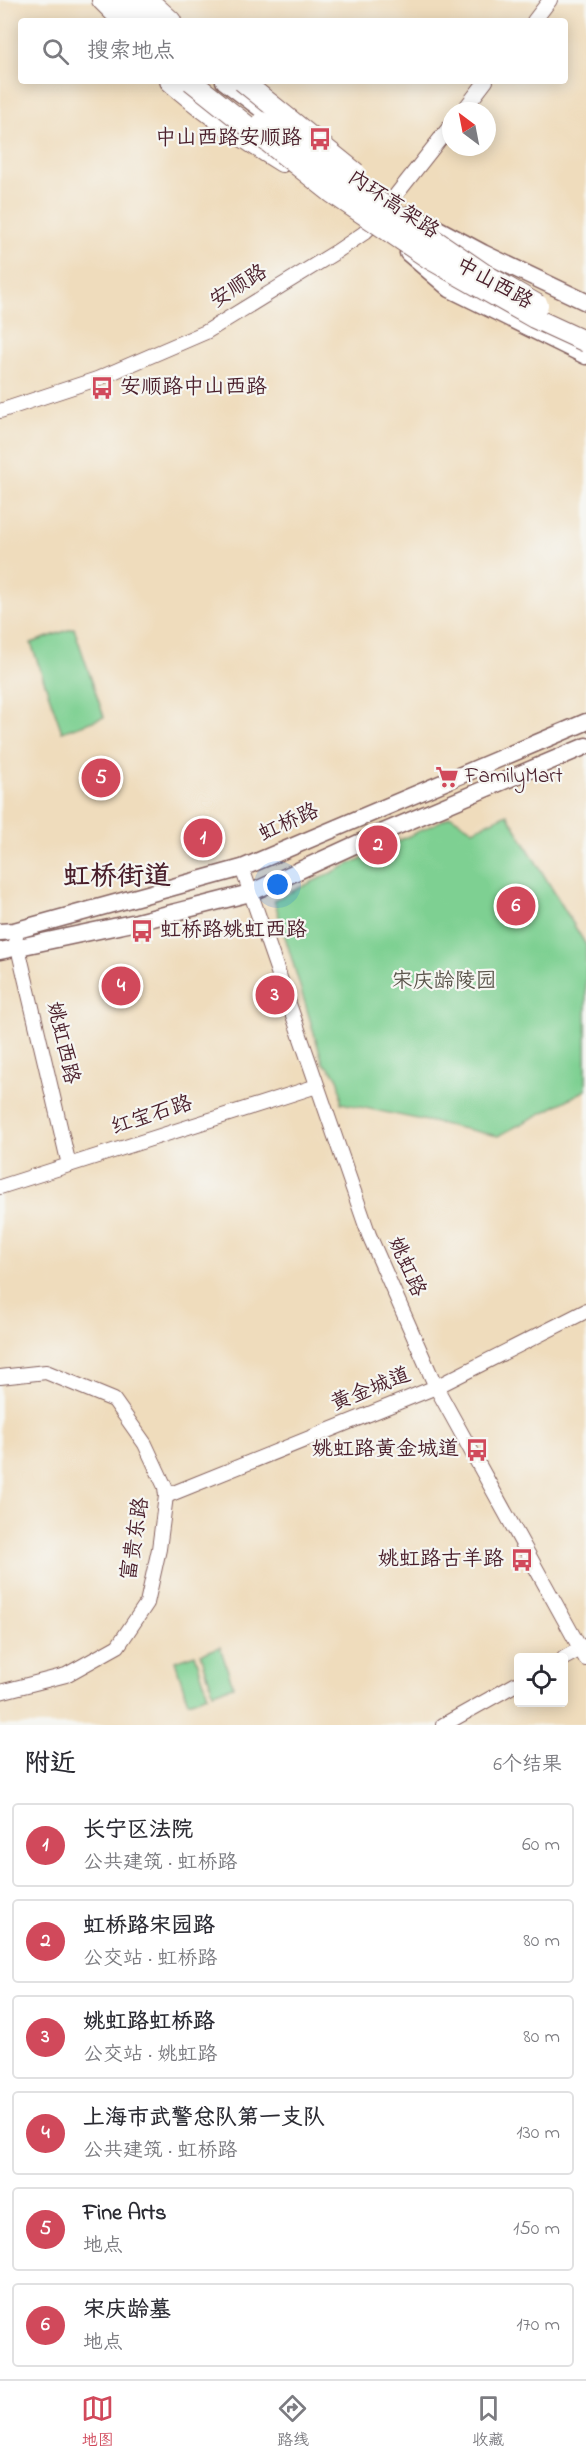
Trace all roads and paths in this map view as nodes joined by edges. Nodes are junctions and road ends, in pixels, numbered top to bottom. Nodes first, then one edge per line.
1 (89, 0) edge
2 (104, 0) edge
3 (120, 0) edge
4 (133, 0) edge
5 (148, 0) edge
6 (550, 0) edge
7 (105, 18) edge
8 (122, 18) edge
9 (139, 18) edge
10 (152, 18) edge
11 (168, 18) edge
12 (536, 18) edge
13 (174, 84) edge
14 (195, 84) edge
15 (195, 84) edge
16 (210, 84) edge
17 (228, 84) edge
18 (246, 84) edge
19 (484, 84) edge
20 (470, 102) edge
21 (442, 136) edge
22 (332, 193) junction
23 (389, 203) junction
24 (374, 223) junction
25 (486, 275) junction
26 (586, 302) edge
27 (586, 329) edge
28 (586, 342) edge
29 (586, 356) edge
30 (0, 411) edge
31 (586, 722) edge
32 (586, 746) edge
33 (242, 868) junction
34 (250, 893) junction
35 (7, 931) edge
36 (18, 949) junction
37 (0, 951) edge
38 (317, 1086) junction
39 (69, 1165) junction
40 (0, 1187) edge
41 (586, 1311) edge
42 (0, 1377) edge
43 (436, 1387) junction
44 (166, 1496) junction
45 (584, 1651) edge
46 (568, 1657) edge
47 (514, 1686) edge
48 (0, 1692) edge
49 (443, 1725) edge

1 - 7 highway
2 - 8 highway
3 - 9 highway
4 - 10 main road
5 - 11 highway
6 - 12 street
13 - 22 highway, bridge
14 - 22 highway, 内环高架路, bridge
15 - 24 main road, 中山西路
16 - 25 highway, 内环高架路, bridge
17 - 23 main road, 中山西路
18 - 25 highway, bridge
19 - 20 street
21 - 23 street, 安顺路
22 - 28 highway, 内环高架路, bridge
23 - 24 street, 安顺路
23 - 26 main road, 中山西路
24 - 29 main road, 中山西路
24 - 30 street, 安顺路
25 - 27 highway, 内环高架路, bridge
31 - 33 main road, 虹桥路
32 - 34 main road
33 - 34 street, 姚虹路
33 - 35 main road, 虹桥路
34 - 36 main road
34 - 38 street, 姚虹路
35 - 36 street, 姚虹西路
36 - 37 main road
36 - 39 street, 姚虹西路
38 - 39 street, 红宝石路
38 - 43 street, 姚虹路
39 - 40 street, 红宝石路
41 - 43 street, 黄金城道
42 - 44 street, 富贵东路
43 - 44 street, 黄金城道
43 - 45 street, 姚虹路
44 - 48 street, 富贵东路
45 - 46 street
47 - 49 street

